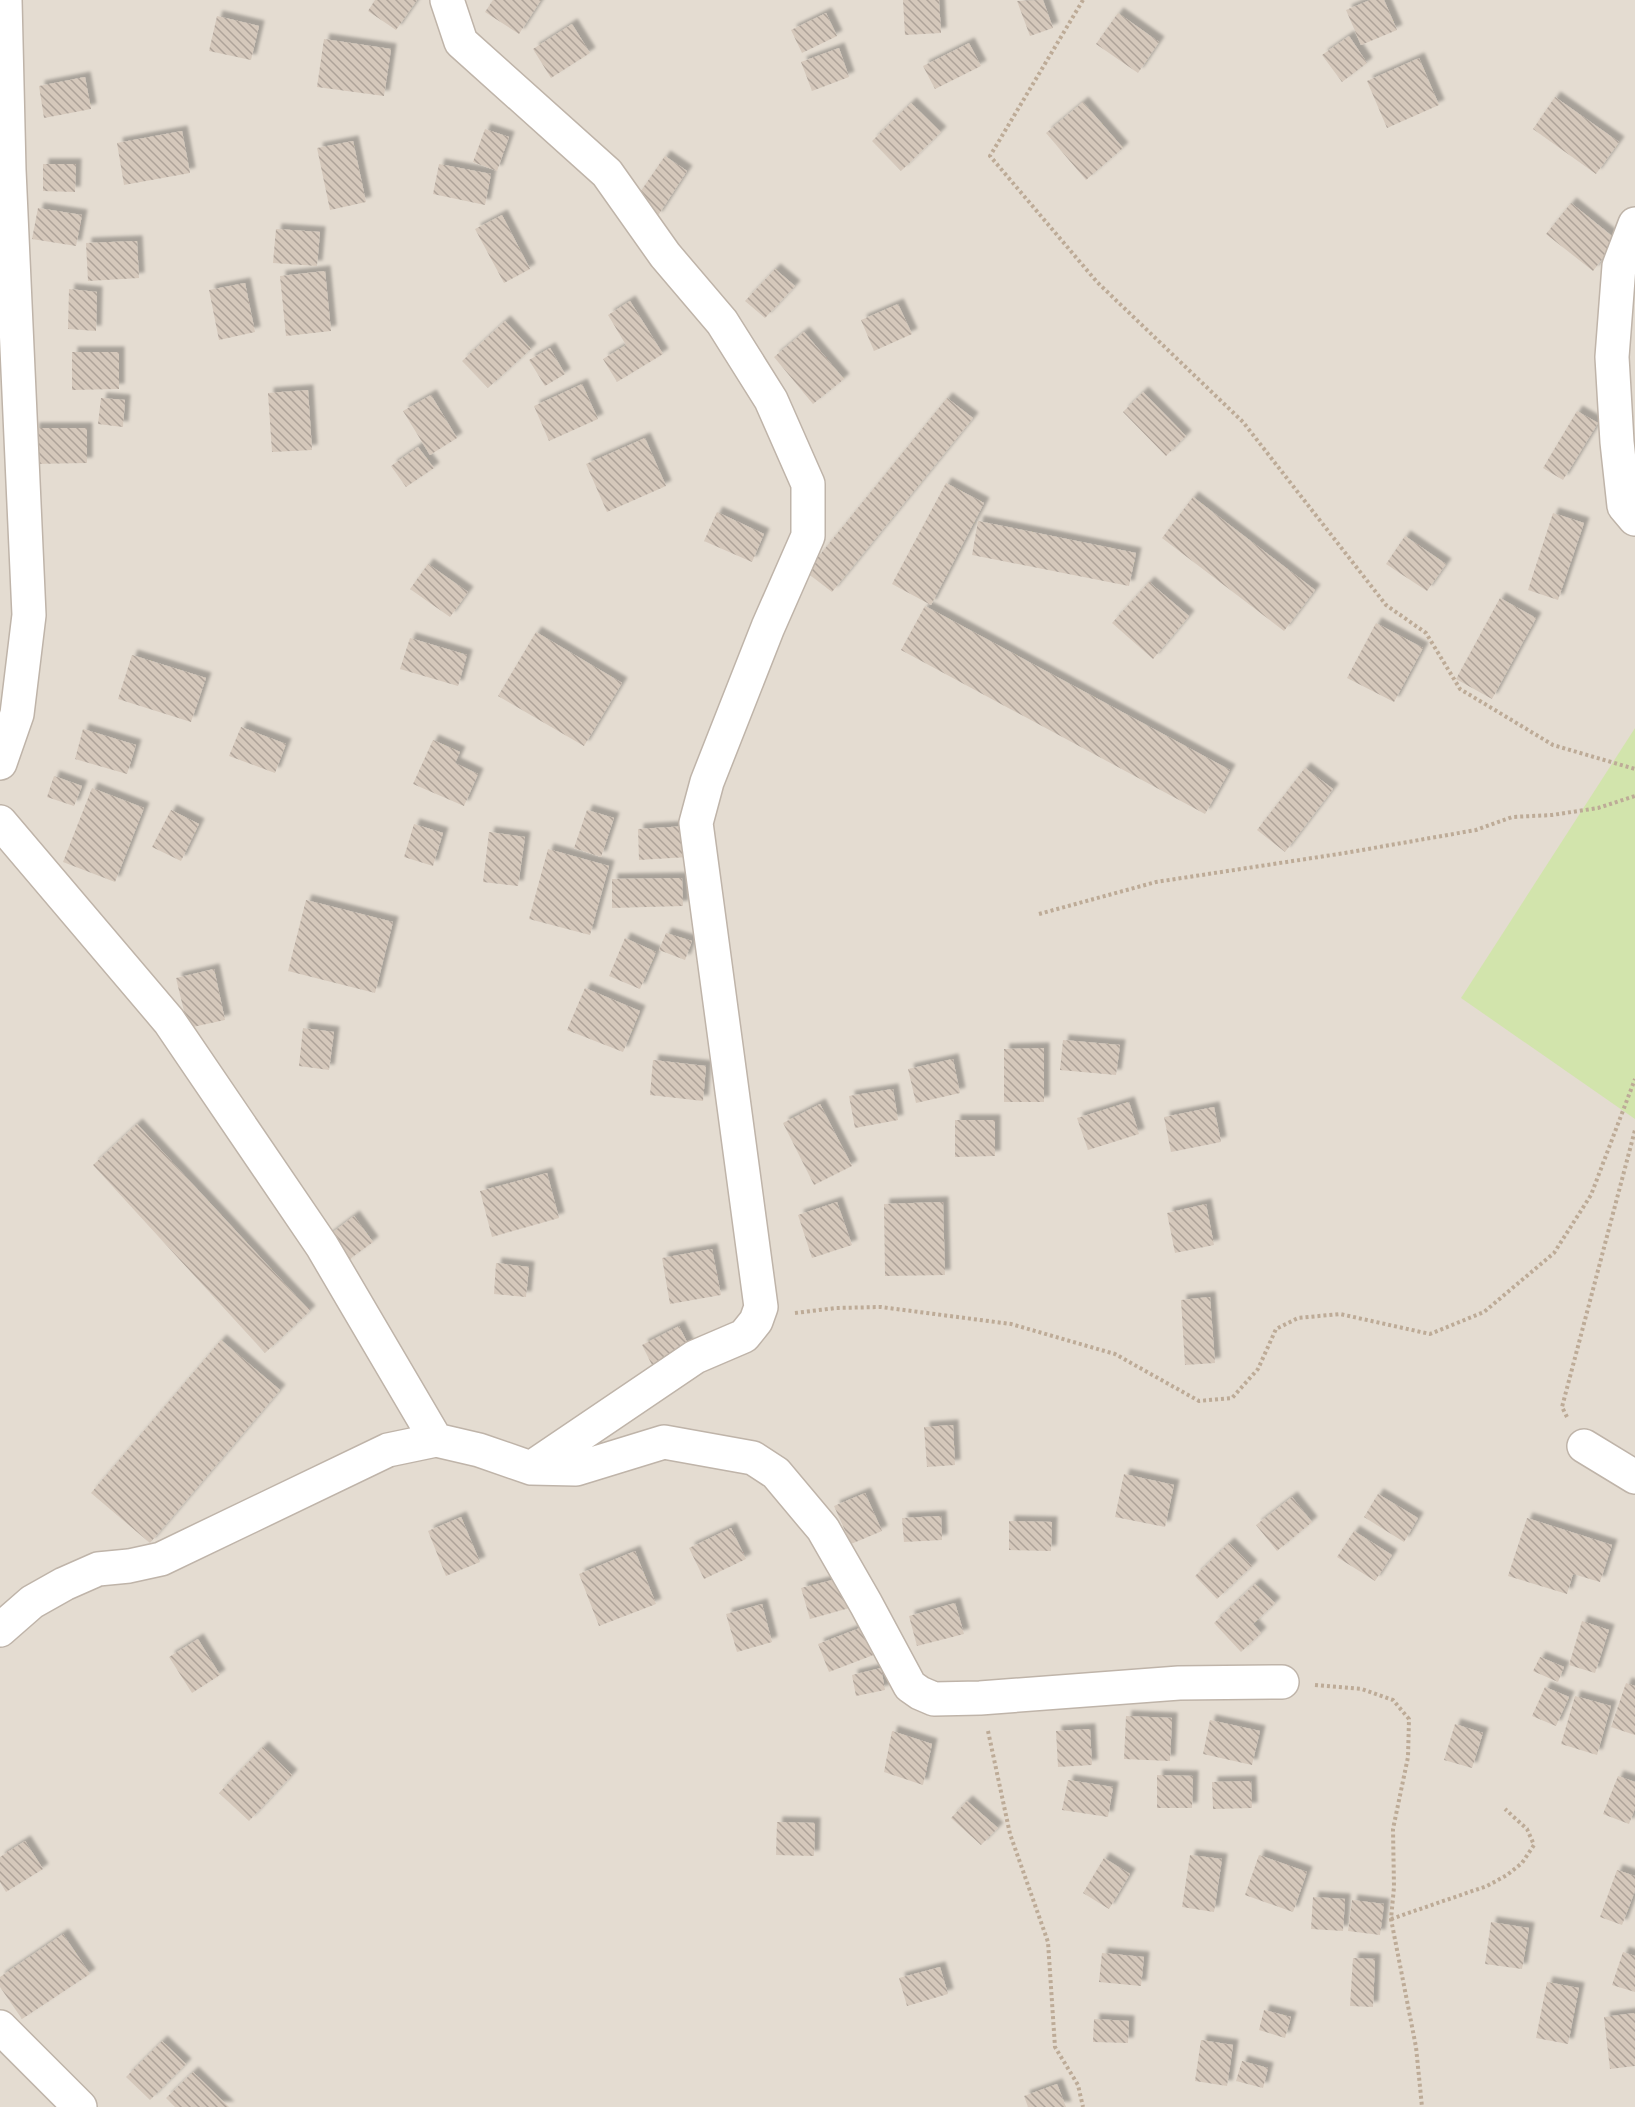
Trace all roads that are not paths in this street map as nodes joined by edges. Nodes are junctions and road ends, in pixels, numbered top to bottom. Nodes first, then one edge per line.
1 (5, 0) edge
2 (447, 0) edge
3 (1635, 224) edge
4 (1635, 519) edge
5 (0, 763) edge
6 (0, 822) edge
7 (436, 1440) junction
8 (1584, 1446) road end
9 (531, 1468) junction
10 (1635, 1477) edge
11 (0, 1630) edge
12 (1281, 1682) road end
13 (0, 2027) edge
14 (80, 2107) edge

1 - 5 street
2 - 9 street
3 - 4 street
6 - 7 street
7 - 9 street
7 - 11 street
8 - 10 street
9 - 12 street
13 - 14 street

